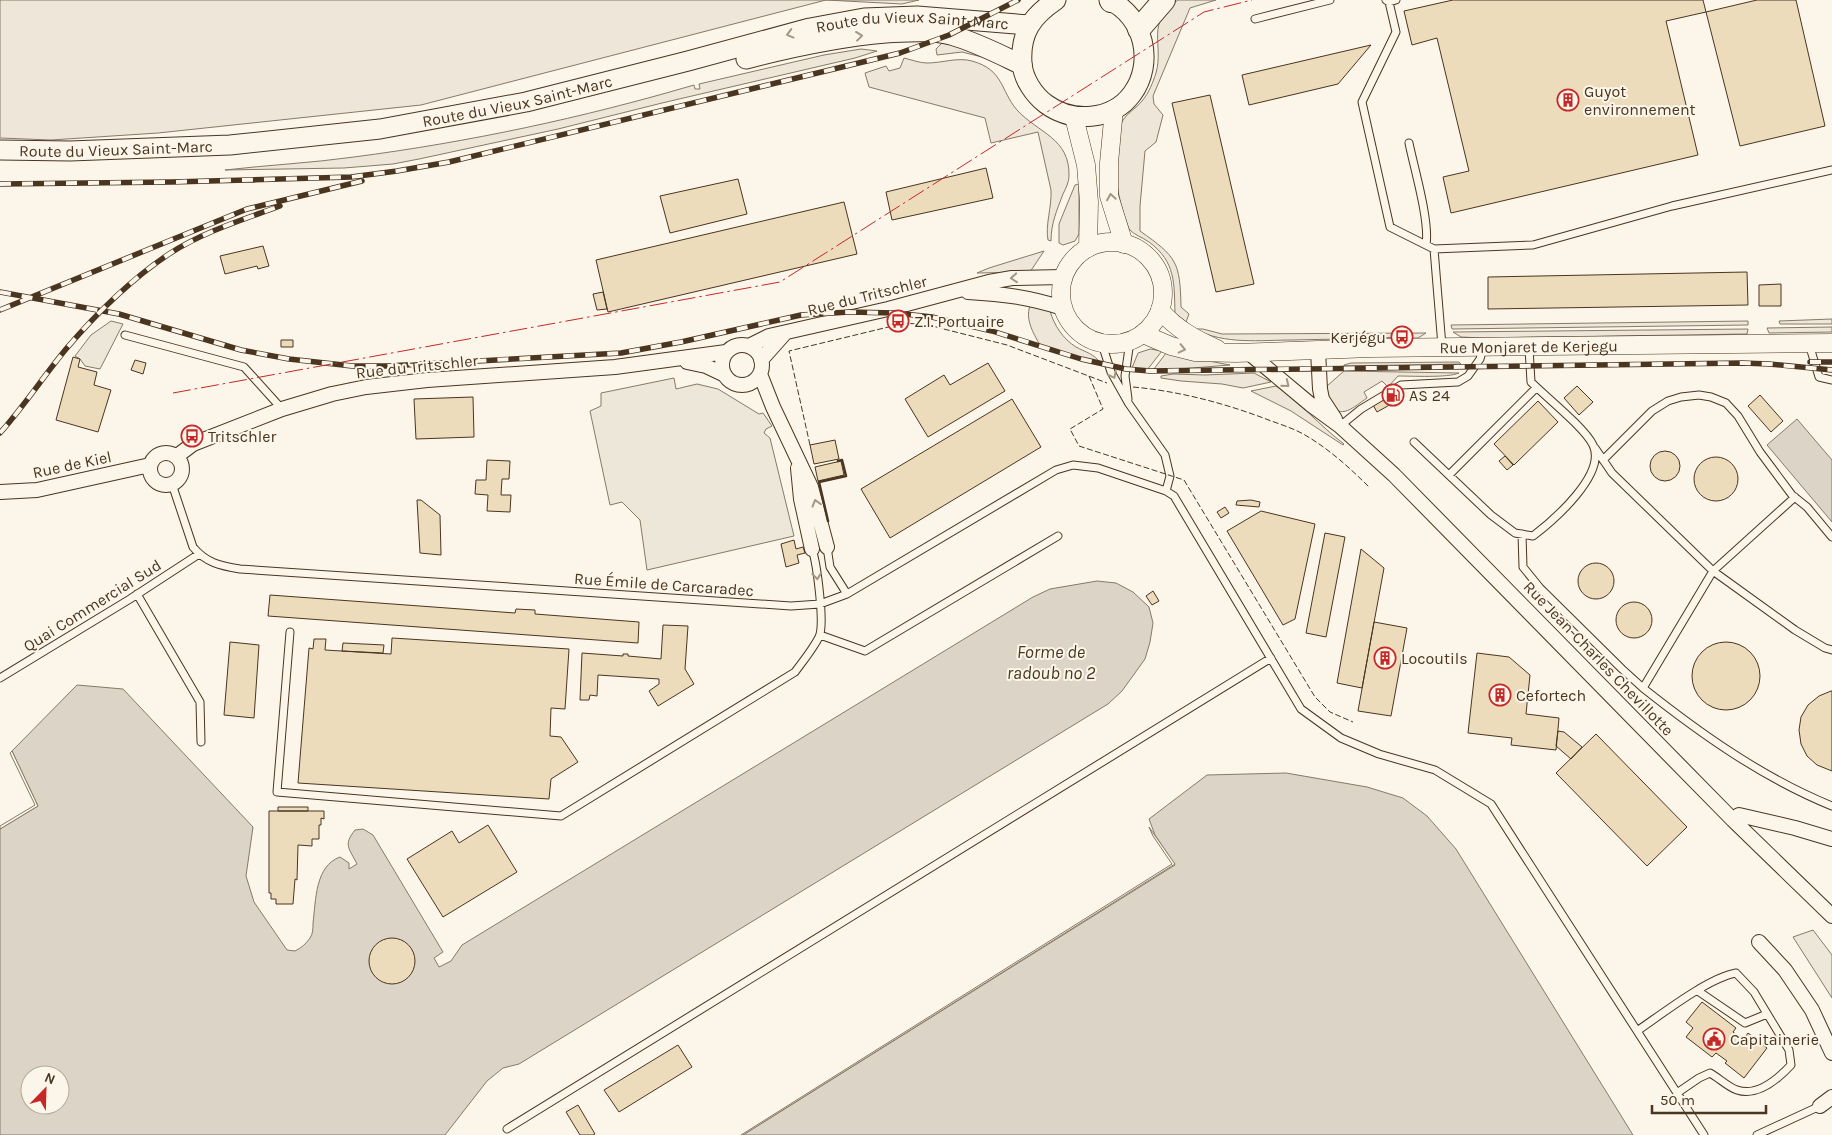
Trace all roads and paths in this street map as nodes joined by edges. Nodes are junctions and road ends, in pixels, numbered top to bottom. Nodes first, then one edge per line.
1 (1056, 0) edge
2 (1111, 0) edge
3 (1164, 0) edge
4 (1330, 0) edge
5 (1390, 1) edge
6 (1255, 19) dead end
7 (1029, 25) junction
8 (1139, 29) junction
9 (1022, 65) junction
10 (1114, 110) junction
11 (1074, 117) junction
12 (1408, 143) dead end
13 (0, 150) edge
14 (0, 157) edge
15 (1832, 170) edge
16 (1124, 244) junction
17 (1426, 245) junction
18 (1088, 248) junction
19 (1434, 249) junction
20 (1063, 277) junction
21 (958, 291) junction
22 (1062, 308) junction
23 (1160, 310) junction
24 (785, 333) junction
25 (125, 335) dead end
26 (1136, 338) junction
27 (1832, 343) edge
28 (1102, 344) junction
29 (1809, 344) junction
30 (749, 346) junction
31 (1529, 347) junction
32 (1442, 348) junction
33 (1483, 348) junction
34 (1318, 351) junction
35 (726, 352) junction
36 (1225, 352) junction
37 (1249, 352) junction
38 (673, 360) junction
39 (761, 367) junction
40 (725, 375) junction
41 (1832, 380) edge
42 (743, 385) junction
43 (1536, 388) junction
44 (1129, 404) junction
45 (773, 407) junction
46 (282, 409) junction
47 (1340, 426) junction
48 (1414, 442) dead end
49 (1594, 445) junction
50 (177, 456) junction
51 (1603, 460) junction
52 (798, 462) junction
53 (150, 465) junction
54 (1449, 475) junction
55 (172, 484) junction
56 (1166, 491) junction
57 (0, 492) edge
58 (1794, 497) junction
59 (1522, 534) junction
60 (1058, 536) dead end
61 (1832, 537) edge
62 (827, 547) joint
63 (812, 549) joint
64 (199, 554) junction
65 (1713, 571) junction
66 (137, 594) junction
67 (847, 594) junction
68 (820, 604) junction
69 (290, 632) dead end
70 (820, 635) junction
71 (1832, 650) edge
72 (1271, 658) junction
73 (0, 678) edge
74 (1643, 688) junction
75 (201, 742) dead end
76 (1832, 806) edge
77 (1733, 820) junction
78 (1832, 839) edge
79 (1832, 916) edge
80 (1759, 942) dead end
81 (1698, 991) junction
82 (1766, 1014) junction
83 (1637, 1031) junction
84 (1832, 1053) edge
85 (1677, 1094) junction
86 (1832, 1098) edge
87 (1820, 1106) joint
88 (507, 1129) dead end
89 (1704, 1135) edge
90 (1758, 1135) edge

1 - 7 main road
2 - 8 main road
3 - 8 highway
4 - 6 lane
5 - 17 lane
7 - 9 main road
7 -> 13 main road, Route du Vieux Saint-Marc
8 - 10 main road
9 - 11 main road
14 -> 9 main road, Route du Vieux Saint-Marc
10 - 11 main road
16 -> 10 street
11 - 18 street
12 - 17 lane
15 - 19 lane
16 - 18 street
16 - 23 street
17 - 19 lane
18 - 20 street
19 - 32 lane
20 -> 21 street, Rue du Tritschler
20 - 22 street
21 - 22 street, Rue du Tritschler
21 - 24 street, Rue du Tritschler
22 - 28 street
23 - 26 street
23 - 36 street, Rue Monjaret de Kerjegu
24 - 30 street, Rue du Tritschler
24 - 39 street
25 - 46 lane
26 - 28 street
26 -> 36 street, Rue Monjaret de Kerjegu
26 - 44 lane
27 - 29 street, Rue Monjaret de Kerjegu
28 -> 44 lane
29 - 31 street, Rue Monjaret de Kerjegu
29 - 41 lane
30 - 35 street
30 - 39 street
31 - 33 street, Rue Monjaret de Kerjegu
31 - 43 lane
32 - 33 street, Rue Monjaret de Kerjegu
32 - 34 street, Rue Monjaret de Kerjegu
33 - 47 lane
34 - 37 street, Rue Monjaret de Kerjegu
34 - 47 street, Rue Jean-Charles Chevillotte
35 - 38 street, Rue du Tritschler
35 - 40 street
36 - 37 street, Rue Monjaret de Kerjegu
37 -> 47 street, Rue Jean-Charles Chevillotte
38 - 40 street, Rue du Tritschler
38 - 46 street, Rue du Tritschler
39 - 42 street
39 - 45 street
40 - 42 street
42 - 45 street
43 - 49 lane
43 - 54 lane
44 - 56 lane
45 - 52 street
46 - 50 street, Rue du Tritschler
47 - 77 street, Rue Jean-Charles Chevillotte
48 - 54 lane
49 - 51 lane
49 - 59 lane
50 - 53 street
50 - 55 street
51 - 58 lane
51 - 65 lane
62 -> 52 street
52 - 63 street
53 - 55 street
53 - 57 street, Rue de Kiel
54 - 59 lane
55 - 64 lane
56 - 67 lane, Rue Émile de Carcaradec
56 - 72 lane
58 - 61 lane
58 - 65 lane
59 - 74 lane
60 - 70 lane
62 - 67 lane
63 -> 68 lane
64 - 66 lane, Quai Commercial Sud
64 - 68 lane, Rue Émile de Carcaradec
65 - 71 lane
65 - 74 lane
66 - 73 lane, Quai Commercial Sud
66 - 75 lane
67 - 68 lane, Rue Émile de Carcaradec
68 - 70 lane
69 - 70 lane
72 - 83 lane
72 - 88 lane
74 - 76 lane
77 - 78 street
77 - 79 street, Rue Jean-Charles Chevillotte
80 - 84 street
81 - 82 lane
81 - 82 lane
81 - 83 lane
82 - 85 lane
83 - 85 lane
85 - 89 lane
86 - 87 street
87 - 90 lane

